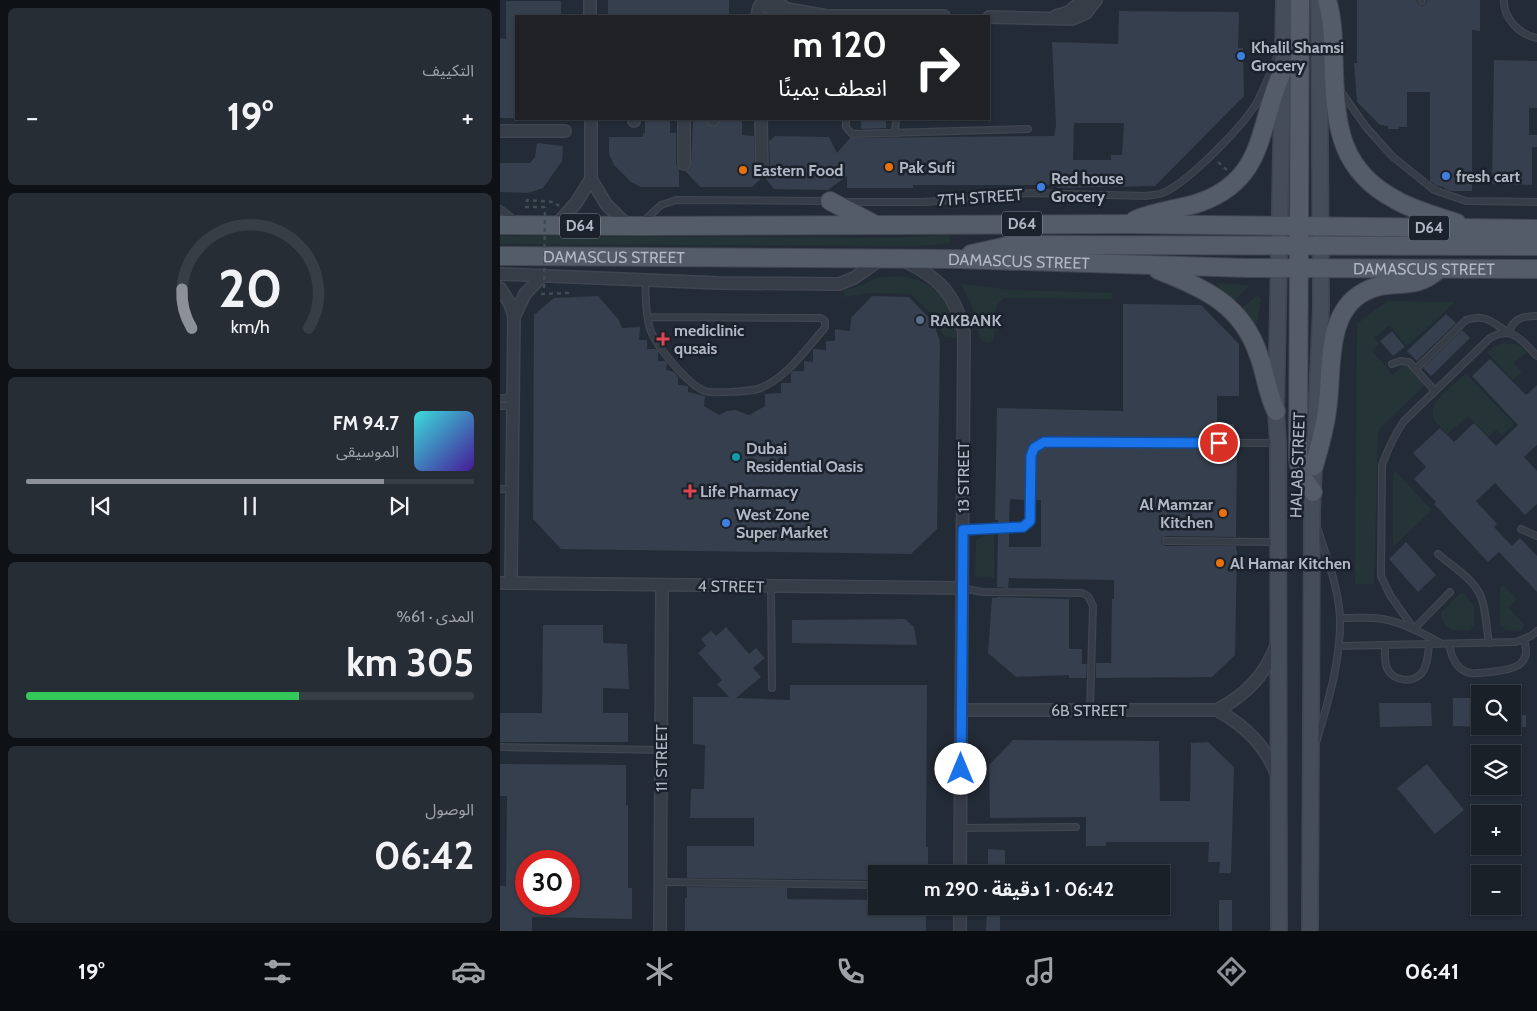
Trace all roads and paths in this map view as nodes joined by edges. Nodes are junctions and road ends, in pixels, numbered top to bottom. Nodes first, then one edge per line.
1 (590, 0) edge
2 (766, 0) edge
3 (1084, 0) edge
4 (1096, 0) edge
5 (1284, 0) edge
6 (1300, 0) edge
7 (1319, 0) edge
8 (1327, 0) edge
9 (1504, 0) edge
10 (590, 15) edge
11 (757, 15) edge
12 (780, 15) edge
13 (820, 15) edge
14 (990, 17) edge
15 (1052, 18) junction
16 (1537, 38) edge
17 (1282, 43) junction
18 (1282, 72) junction
19 (1334, 82) junction
20 (591, 120) edge
21 (684, 120) edge
22 (761, 120) edge
23 (846, 120) edge
24 (896, 120) edge
25 (1028, 130) dead end
26 (500, 131) edge
27 (566, 131) dead end
28 (895, 133) junction
29 (1212, 154) junction
30 (684, 164) dead end
31 (762, 171) dead end
32 (592, 179) junction
33 (1236, 181) junction
34 (544, 200) dead end
35 (830, 201) junction
36 (1537, 202) edge
37 (500, 209) edge
38 (500, 224) edge
39 (1128, 224) junction
40 (520, 225) junction
41 (877, 225) junction
42 (554, 226) junction
43 (633, 226) junction
44 (1279, 226) junction
45 (1299, 226) junction
46 (1320, 226) junction
47 (1471, 229) junction
48 (1537, 229) edge
49 (1279, 246) junction
50 (1299, 246) junction
51 (1320, 246) junction
52 (1537, 246) edge
53 (500, 256) edge
54 (882, 258) junction
55 (900, 259) junction
56 (957, 259) junction
57 (1146, 265) junction
58 (1278, 268) junction
59 (1298, 268) junction
60 (1320, 269) junction
61 (1537, 269) edge
62 (1438, 270) junction
63 (500, 274) edge
64 (542, 276) junction
65 (645, 279) junction
66 (500, 288) edge
67 (552, 288) dead end
68 (560, 288) dead end
69 (553, 294) dead end
70 (1537, 316) edge
71 (514, 317) junction
72 (648, 317) junction
73 (1509, 333) junction
74 (1537, 356) edge
75 (1392, 364) dead end
76 (1416, 369) junction
77 (1435, 391) junction
78 (500, 398) edge
79 (513, 402) junction
80 (500, 406) edge
81 (1276, 411) junction
82 (1278, 444) junction
83 (1314, 466) junction
84 (506, 489) edge
85 (1313, 492) junction
86 (1312, 512) junction
87 (1521, 529) dead end
88 (963, 530) junction
89 (1537, 536) edge
90 (1166, 542) dead end
91 (1277, 542) junction
92 (1438, 554) dead end
93 (506, 583) edge
94 (662, 585) junction
95 (771, 586) junction
96 (962, 588) junction
97 (1450, 592) dead end
98 (1340, 618) junction
99 (1414, 629) junction
100 (1537, 631) edge
101 (1524, 639) junction
102 (1489, 643) junction
103 (1445, 644) junction
104 (1277, 645) junction
105 (1385, 645) junction
106 (1429, 645) junction
107 (1339, 646) junction
108 (772, 688) dead end
109 (962, 710) junction
110 (1090, 710) junction
111 (1217, 710) junction
112 (500, 747) edge
113 (662, 750) junction
114 (1310, 764) junction
115 (1280, 782) junction
116 (1076, 827) dead end
117 (961, 828) junction
118 (960, 865) edge
119 (661, 882) junction
120 (868, 885) edge
121 (960, 915) edge
122 (660, 931) edge
123 (960, 931) edge
124 (1279, 931) edge
125 (1310, 931) edge

1 - 10 street
2 - 11 street
2 - 12 street
2 - 13 street
3 - 15 street
4 - 15 street
5 - 17 street, HALAB STREET
6 - 45 main road
7 - 46 street, HALAB STREET
8 - 19 main road
9 - 16 lane
14 - 15 street
17 - 18 street, HALAB STREET
17 - 29 lane, 7TH STREET
18 - 33 main road
18 - 44 street, HALAB STREET
19 - 36 lane
19 - 47 main road
20 - 32 street
21 - 30 street
22 - 31 street
23 - 28 lane
24 - 28 lane
25 - 28 lane
26 - 27 street
29 - 33 path
29 - 35 lane, 7TH STREET
32 - 42 street
32 - 43 street
33 - 39 main road
34 - 67 path, bridge
35 - 41 main road
35 - 43 lane, 7TH STREET
37 - 40 lane
38 - 40 main road, DAMASCUS STREET / D64
39 - 41 main road, DAMASCUS STREET / D64
39 - 44 main road, DAMASCUS STREET / D64
40 - 42 main road, DAMASCUS STREET / D64
41 - 43 main road, DAMASCUS STREET / D64
42 - 43 main road, DAMASCUS STREET / D64
44 - 45 main road, DAMASCUS STREET / D64
44 - 49 street, HALAB STREET
45 - 46 main road, DAMASCUS STREET / D64
45 - 50 main road
46 - 47 main road, DAMASCUS STREET / D64
46 - 51 street, HALAB STREET
47 - 48 main road, DAMASCUS STREET / D64
49 - 50 main road
49 - 56 main road
49 - 58 street, HALAB STREET
50 - 51 main road
50 - 59 main road
51 - 52 main road
51 - 60 street, HALAB STREET
53 - 54 main road, DAMASCUS STREET / D64
54 - 55 main road, DAMASCUS STREET / D64
54 - 65 street
55 - 56 main road, DAMASCUS STREET / D64
55 - 88 street, 13 STREET
56 - 57 main road, DAMASCUS STREET / D64
57 - 58 main road, DAMASCUS STREET / D64
57 - 81 main road
58 - 59 main road, DAMASCUS STREET / D64
58 - 81 street, HALAB STREET
59 - 60 main road, DAMASCUS STREET / D64
59 - 85 main road
60 - 62 main road, DAMASCUS STREET / D64
60 - 83 street, HALAB STREET
61 - 62 main road, DAMASCUS STREET / D64
62 - 83 main road
63 - 64 street
64 - 65 street
64 - 71 street
65 - 72 lane
66 - 71 street
68 - 69 path
70 - 73 lane
71 - 79 street
72 - 72 lane
73 - 74 lane
73 - 76 lane
73 - 77 lane
75 - 76 lane
76 - 77 lane
77 - 99 lane
78 - 79 lane
79 - 80 lane
79 - 84 street
81 - 82 street, HALAB STREET
82 - 88 lane
82 - 91 street, HALAB STREET
83 - 85 street, HALAB STREET
84 - 93 street
85 - 86 street, HALAB STREET
86 - 98 lane
86 - 114 street, HALAB STREET
87 - 89 lane
88 - 96 street, 13 STREET
90 - 91 lane
91 - 104 street, HALAB STREET
92 - 102 lane
93 - 94 street, 4 STREET
94 - 95 street, 4 STREET
94 - 113 street, 11 STREET
95 - 96 street, 4 STREET
95 - 108 lane
96 - 109 street, 13 STREET
96 - 110 lane
97 - 99 lane
98 - 99 lane
98 - 107 lane
99 - 103 lane
100 - 101 lane
101 - 102 lane
101 - 103 lane
102 - 103 lane
103 - 106 lane
104 - 111 street
104 - 115 street, HALAB STREET
105 - 106 lane
105 - 106 lane
105 - 107 lane
107 - 114 lane
109 - 110 street, 6B STREET
109 - 117 street, 13 STREET
110 - 111 street, 6B STREET
111 - 115 street
112 - 113 lane
113 - 119 street, 11 STREET
114 - 125 street, HALAB STREET
115 - 124 street, HALAB STREET
116 - 117 lane
117 - 118 street, 13 STREET
119 - 120 lane
119 - 122 street, 11 STREET
121 - 123 street

